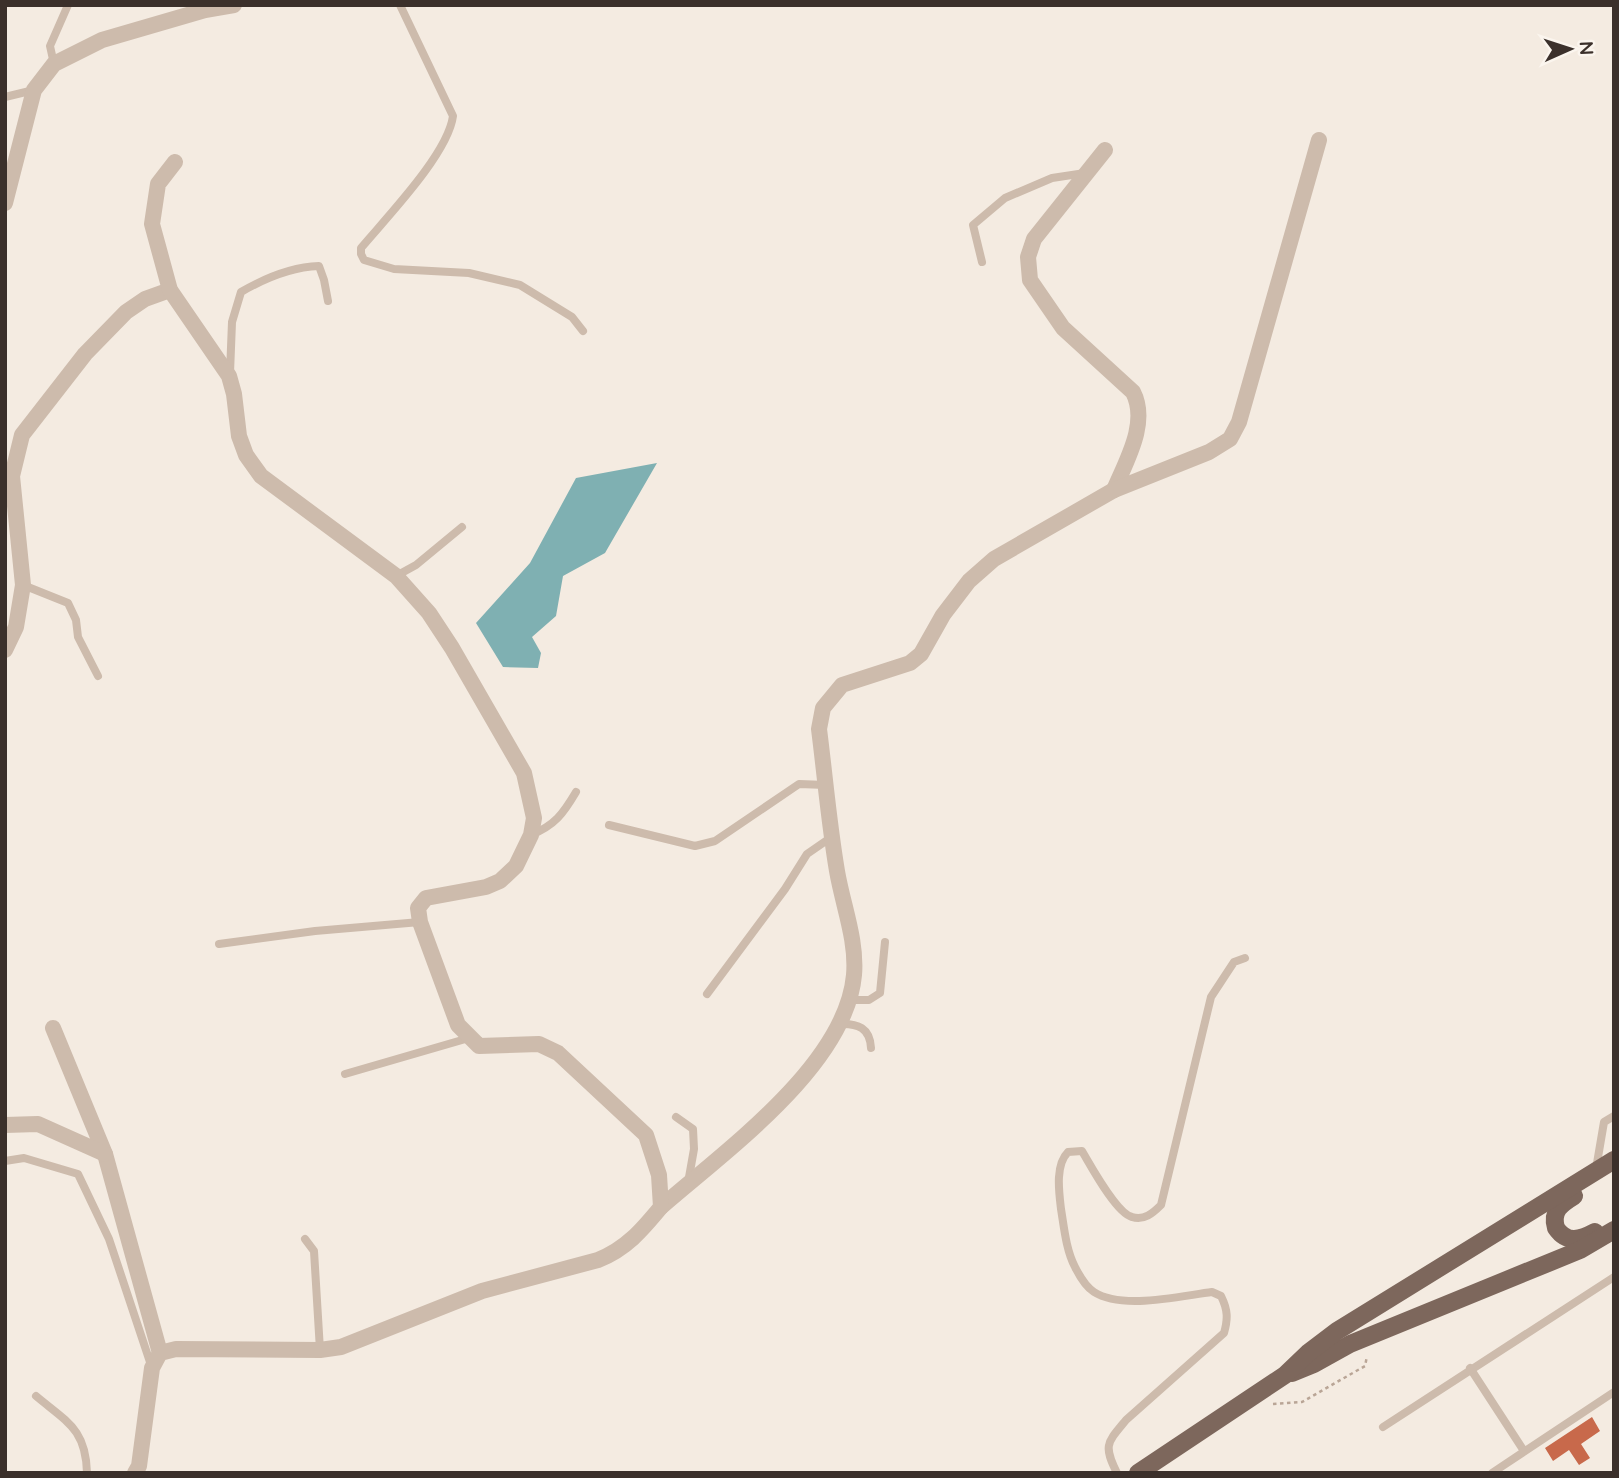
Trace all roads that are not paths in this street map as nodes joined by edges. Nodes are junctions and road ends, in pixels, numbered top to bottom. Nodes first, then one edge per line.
1 (68, 5) edge
2 (234, 5) edge
3 (400, 5) edge
4 (54, 64) junction
5 (34, 90) junction
6 (5, 97) edge
7 (1319, 140) dead end
8 (1105, 150) dead end
9 (175, 162) dead end
10 (1087, 172) junction
11 (5, 203) edge
12 (982, 262) dead end
13 (170, 290) junction
14 (328, 302) dead end
15 (583, 331) dead end
16 (229, 376) junction
17 (1114, 490) junction
18 (461, 527) dead end
19 (396, 576) junction
20 (23, 585) junction
21 (5, 650) edge
22 (99, 676) dead end
23 (826, 785) junction
24 (576, 792) dead end
25 (609, 825) dead end
26 (531, 835) junction
27 (833, 836) junction
28 (420, 922) junction
29 (885, 942) dead end
30 (219, 944) dead end
31 (1245, 958) dead end
32 (707, 994) dead end
33 (849, 1000) junction
34 (839, 1024) junction
35 (53, 1028) dead end
36 (469, 1038) junction
37 (871, 1048) dead end
38 (345, 1074) dead end
39 (1614, 1116) edge
40 (676, 1117) dead end
41 (5, 1125) edge
42 (106, 1154) junction
43 (1614, 1160) edge
44 (5, 1161) edge
45 (1605, 1172) edge
46 (688, 1183) junction
47 (661, 1207) junction
48 (1614, 1221) edge
49 (1614, 1230) edge
50 (305, 1239) dead end
51 (1613, 1279) edge
52 (320, 1350) junction
53 (160, 1353) junction
54 (152, 1368) junction
55 (1470, 1368) junction
56 (1285, 1375) junction
57 (1614, 1392) edge
58 (36, 1396) dead end
59 (1383, 1427) dead end
60 (1524, 1451) junction
61 (87, 1473) edge
62 (135, 1473) edge
63 (1117, 1473) edge
64 (1138, 1473) edge
65 (1492, 1473) edge

1 - 4 lane
2 - 4 street
3 - 15 lane
4 - 5 street
5 - 6 lane
5 - 11 street
7 - 17 street
8 - 10 street
9 - 13 street
10 - 12 lane
10 - 17 street
13 - 16 street
13 - 20 street
14 - 16 lane
16 - 19 street
17 - 23 street
18 - 19 lane
19 - 26 street
20 - 21 street
20 - 22 lane
23 - 25 lane
23 - 27 street
24 - 26 lane
26 - 28 street
27 - 32 lane
27 - 33 street
28 - 30 lane
28 - 36 street
29 - 33 lane
31 - 63 lane
33 - 34 street
34 - 37 lane
34 - 46 street
35 - 42 street
36 - 38 lane
36 - 47 street
39 - 45 lane
40 - 46 lane
41 - 42 street
42 - 53 street
43 - 45 main road
44 - 54 lane
45 - 48 main road
45 - 56 main road
46 - 47 street
47 - 52 street
49 - 56 main road
50 - 52 lane
51 - 55 lane
52 - 53 street
53 - 54 street
54 - 62 street
55 - 59 lane
55 - 60 lane
56 - 64 main road
57 - 60 lane
58 - 61 lane
60 - 65 lane

